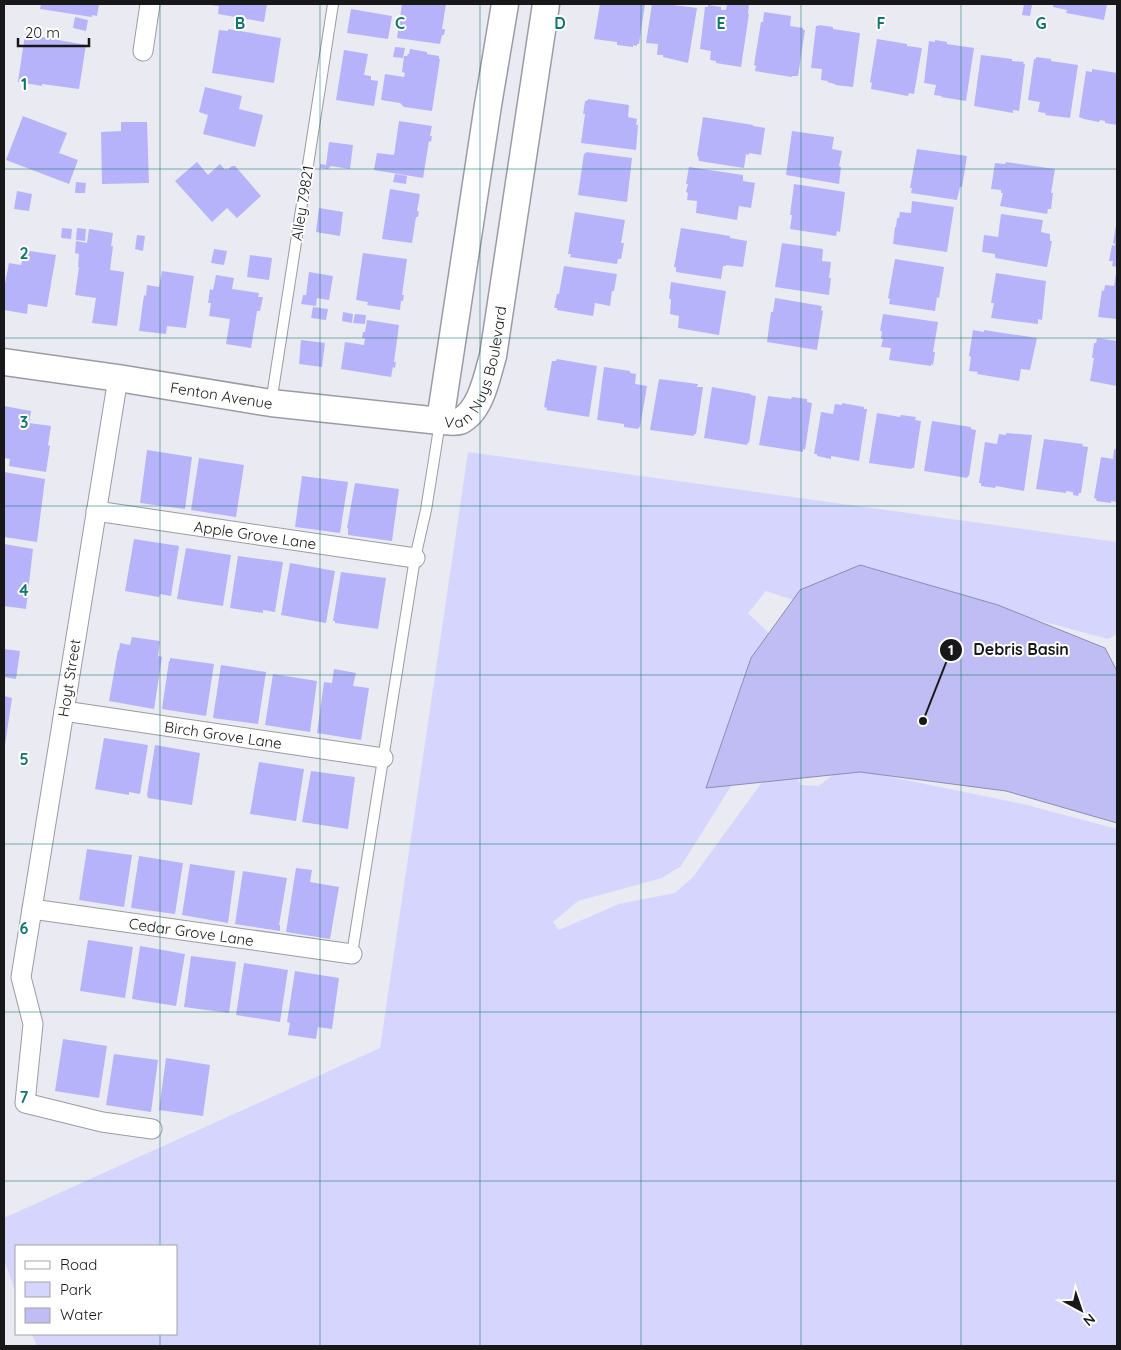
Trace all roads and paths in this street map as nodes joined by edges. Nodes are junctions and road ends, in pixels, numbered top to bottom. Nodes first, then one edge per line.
1 (150, 4) edge
2 (333, 4) edge
3 (505, 4) edge
4 (546, 4) edge
5 (143, 51) dead end
6 (488, 105) junction
7 (529, 112) junction
8 (4, 362) edge
9 (118, 378) junction
10 (271, 403) junction
11 (440, 421) junction
12 (96, 511) junction
13 (415, 558) junction
14 (64, 711) junction
15 (383, 758) junction
16 (32, 909) junction
17 (352, 954) joint
18 (152, 1128) dead end

1 - 5 street
2 - 10 lane, Alley 79821
3 - 6 street, Van Nuys Boulevard
4 - 7 street, Van Nuys Boulevard
6 - 7 street
6 - 11 street, Van Nuys Boulevard
7 - 11 street, Van Nuys Boulevard
8 - 9 street, Fenton Avenue
9 - 10 street, Fenton Avenue
9 - 12 street, Hoyt Street
10 - 11 street, Fenton Avenue
11 - 13 lane
12 - 13 street, Apple Grove Lane
12 - 14 street, Hoyt Street
13 - 15 lane
14 - 15 street, Birch Grove Lane
14 - 16 street, Hoyt Street
15 - 17 lane
16 - 17 street, Cedar Grove Lane
16 - 18 street, Hoyt Street

